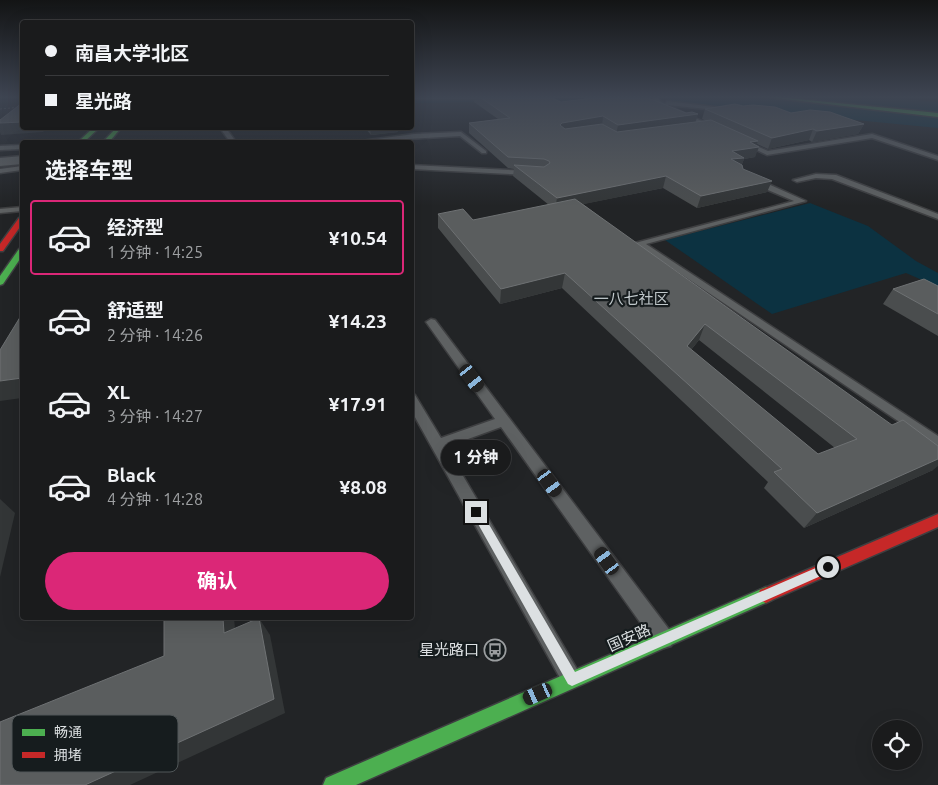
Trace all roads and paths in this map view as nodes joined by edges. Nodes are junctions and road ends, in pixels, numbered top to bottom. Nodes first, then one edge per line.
1 (867, 134) edge
2 (872, 136) junction
3 (376, 140) edge
4 (742, 141) edge
5 (20, 147) edge
6 (0, 148) edge
7 (484, 152) edge
8 (938, 158) edge
9 (20, 160) edge
10 (0, 162) edge
11 (414, 167) edge
12 (20, 168) edge
13 (0, 171) edge
14 (533, 173) edge
15 (743, 177) edge
16 (797, 180) dead end
17 (20, 209) edge
18 (0, 211) edge
19 (938, 217) edge
20 (20, 223) edge
21 (0, 249) edge
22 (20, 254) edge
23 (0, 282) edge
24 (431, 322) dead end
25 (414, 403) edge
26 (504, 421) junction
27 (938, 443) edge
28 (438, 445) junction
29 (938, 520) edge
30 (664, 639) junction
31 (572, 679) junction
32 (333, 785) edge

1 - 2 lane
2 - 4 lane
2 - 8 lane
3 - 7 lane
5 - 6 lane
9 - 10 street
11 - 14 lane
12 - 13 lane
15 - 27 lane
16 - 19 lane
17 - 18 lane
20 - 21 street
22 - 23 street
24 - 26 lane
25 - 28 lane
26 - 28 lane
26 - 30 lane
28 - 31 lane
29 - 30 street, 国安路
30 - 31 street, 国安路
31 - 32 street, 国安路

